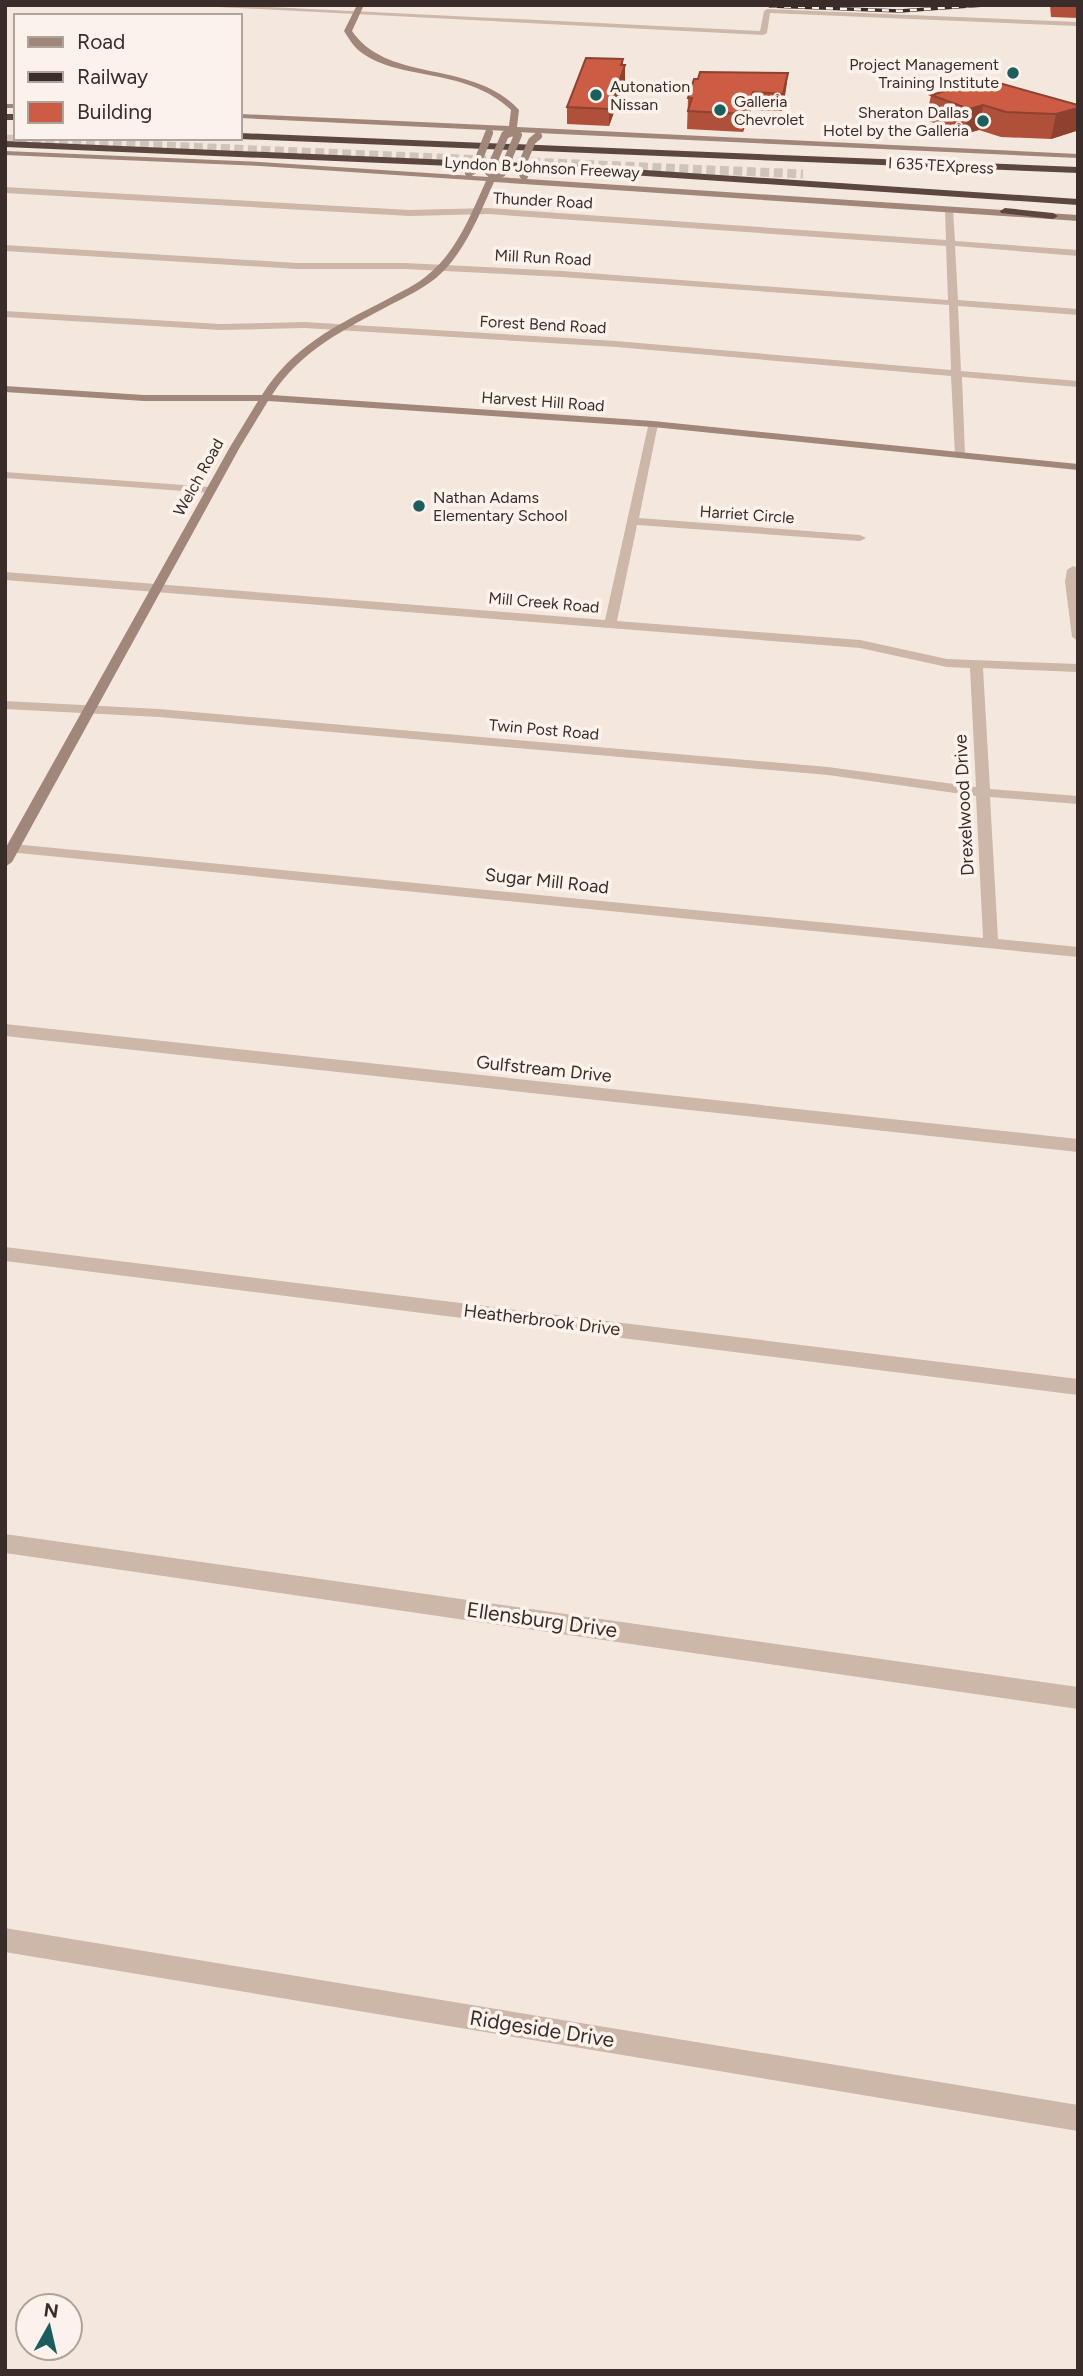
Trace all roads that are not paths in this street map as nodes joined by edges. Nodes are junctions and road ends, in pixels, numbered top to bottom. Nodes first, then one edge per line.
1 (183, 5) edge
2 (361, 5) edge
3 (354, 14) junction
4 (1078, 24) edge
5 (242, 118) edge
6 (463, 125) junction
7 (242, 129) edge
8 (513, 130) junction
9 (585, 132) junction
10 (242, 136) edge
11 (360, 140) junction
12 (5, 144) edge
13 (5, 153) edge
14 (1078, 156) edge
15 (372, 159) junction
16 (939, 163) junction
17 (1078, 164) edge
18 (1078, 170) edge
19 (428, 177) junction
20 (492, 178) junction
21 (767, 180) junction
22 (537, 181) junction
23 (1078, 181) edge
24 (982, 183) dead end
25 (5, 190) edge
26 (1078, 202) edge
27 (1078, 208) edge
28 (949, 210) junction
29 (476, 212) junction
30 (1052, 216) junction
31 (1078, 218) edge
32 (951, 243) junction
33 (5, 248) edge
34 (1078, 253) edge
35 (442, 267) junction
36 (955, 303) junction
37 (1078, 313) edge
38 (5, 314) edge
39 (339, 327) junction
40 (958, 373) junction
41 (1078, 384) edge
42 (5, 389) edge
43 (263, 398) junction
44 (653, 424) junction
45 (960, 455) junction
46 (1078, 467) edge
47 (5, 475) edge
48 (211, 490) junction
49 (632, 521) junction
50 (860, 538) dead end
51 (1073, 570) dead end
52 (5, 576) edge
53 (156, 588) junction
54 (610, 625) junction
55 (1078, 637) edge
56 (976, 664) junction
57 (1078, 668) edge
58 (5, 705) edge
59 (88, 712) junction
60 (981, 792) junction
61 (1078, 800) edge
62 (9, 856) edge
63 (991, 944) junction
64 (1078, 952) edge
65 (5, 1030) edge
66 (1078, 1146) edge
67 (5, 1254) edge
68 (1078, 1387) edge
69 (5, 1543) edge
70 (1078, 1698) edge
71 (5, 1940) edge
72 (1078, 2118) edge

1 - 3 street
2 - 3 street
3 - 4 street
3 - 8 street
5 - 6 street
6 - 8 street
6 - 19 street, bridge
7 - 11 highway
8 - 9 street
8 - 20 street, Welch Road, bridge
9 - 14 street
9 - 22 street, bridge
10 - 11 highway, Lyndon B Johnson Freeway
11 - 16 highway, Lyndon B Johnson Freeway
12 - 15 highway, Lyndon B Johnson Freeway
13 - 19 street, Lyndon B Johnson Freeway
15 - 21 highway, Lyndon B Johnson Freeway
15 - 30 highway
16 - 17 highway
16 - 18 highway, Lyndon B Johnson Freeway
19 - 20 street, Lyndon B Johnson Freeway
20 - 22 street, Lyndon B Johnson Freeway
20 - 29 street, Welch Road
21 - 26 highway, Lyndon B Johnson Freeway
21 - 27 highway
22 - 28 street, Lyndon B Johnson Freeway
23 - 24 highway, I 635 TEXpress
25 - 29 street, Thunder Road
28 - 30 street, Lyndon B Johnson Freeway
28 - 32 street
29 - 32 street, Thunder Road
29 - 35 street, Welch Road
30 - 31 street, Lyndon B Johnson Freeway
32 - 34 street, Thunder Road
32 - 36 street
33 - 35 street, Mill Run Road
35 - 36 street, Mill Run Road
35 - 39 street, Welch Road
36 - 37 street, Mill Run Road
36 - 40 street
38 - 39 street, Forest Bend Road
39 - 40 street, Forest Bend Road
39 - 43 street, Welch Road
40 - 41 street, Forest Bend Road
40 - 45 street
42 - 43 street, Harvest Hill Road
43 - 44 street, Harvest Hill Road
43 - 48 street, Welch Road
44 - 45 street, Harvest Hill Road
44 - 49 street
45 - 46 street, Harvest Hill Road
47 - 48 street
48 - 53 street, Welch Road
49 - 50 street, Harriet Circle
49 - 54 street
51 - 55 street
52 - 53 street, Mill Creek Road
53 - 54 street, Mill Creek Road
53 - 59 street, Welch Road
54 - 56 street, Mill Creek Road
56 - 57 street, Mill Creek Road
56 - 60 street, Drexelwood Drive
58 - 59 street, Twin Post Road
59 - 60 street, Twin Post Road
59 - 62 street, Welch Road
60 - 61 street, Twin Post Road
60 - 63 street, Drexelwood Drive
62 - 63 street, Sugar Mill Road
63 - 64 street, Sugar Mill Road
65 - 66 street, Gulfstream Drive
67 - 68 street, Heatherbrook Drive
69 - 70 street, Ellensburg Drive
71 - 72 street, Ridgeside Drive

